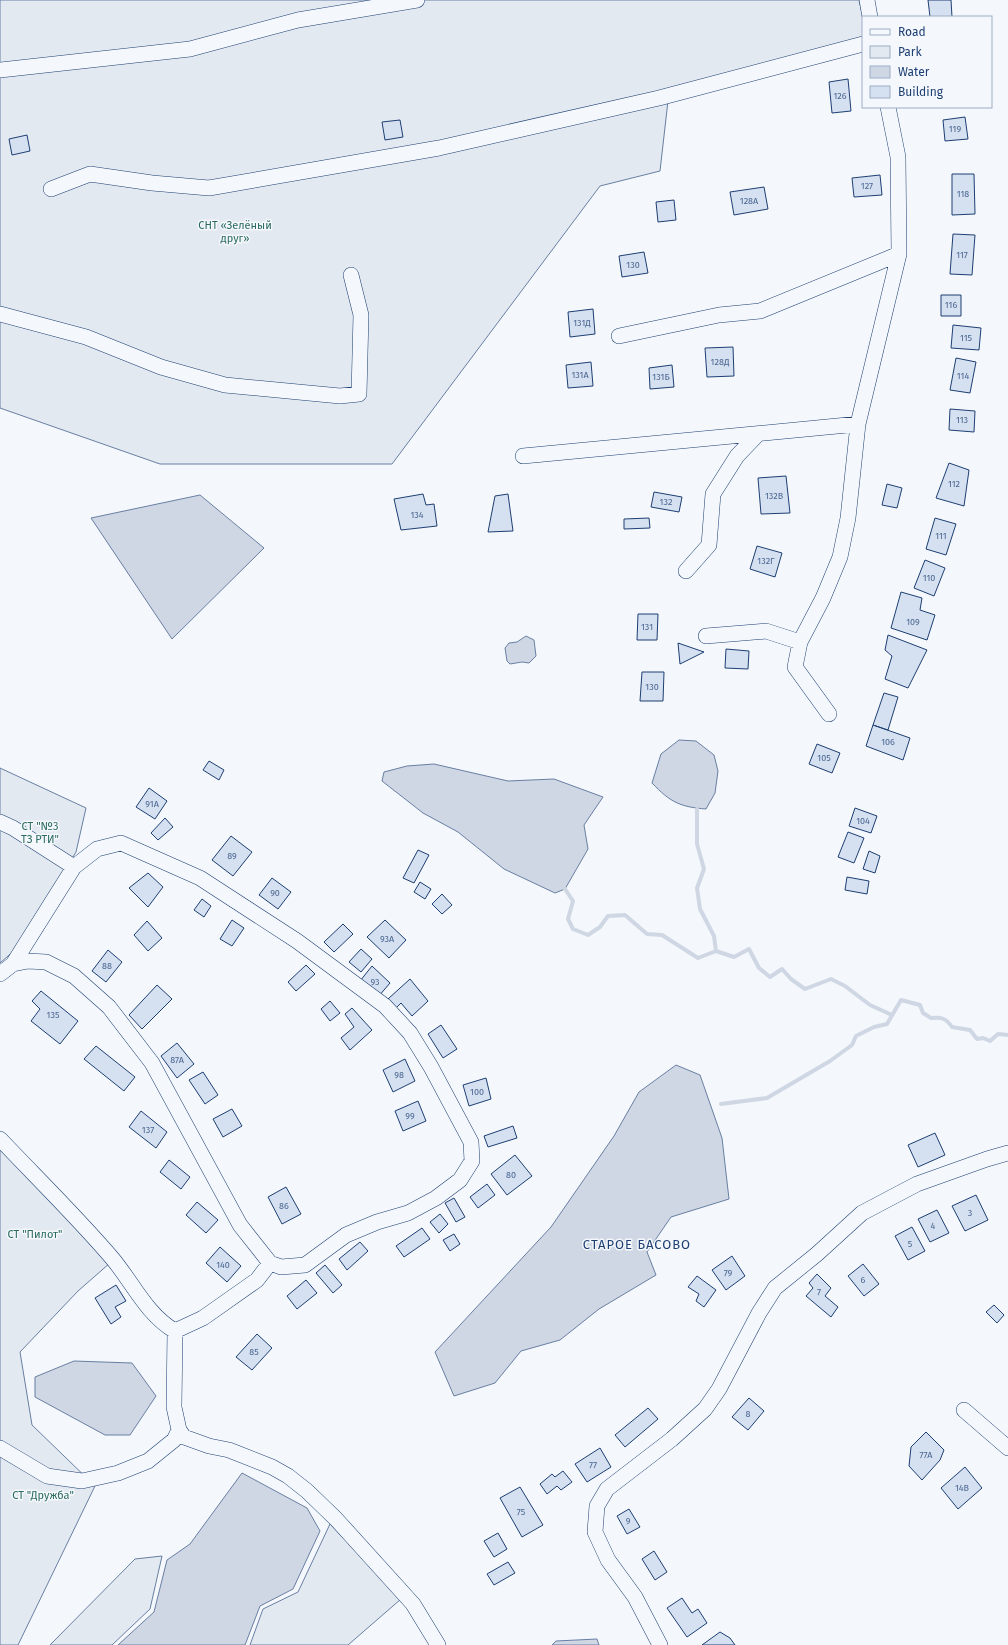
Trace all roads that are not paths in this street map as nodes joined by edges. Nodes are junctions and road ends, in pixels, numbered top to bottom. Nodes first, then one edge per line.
1 (417, 0) edge
2 (867, 0) edge
3 (870, 16) edge
4 (862, 44) edge
5 (0, 70) edge
6 (888, 108) edge
7 (51, 189) dead end
8 (899, 254) junction
9 (351, 275) dead end
10 (0, 314) edge
11 (619, 336) dead end
12 (858, 424) junction
13 (758, 434) junction
14 (523, 456) dead end
15 (686, 571) dead end
16 (706, 636) dead end
17 (800, 642) junction
18 (829, 714) dead end
19 (0, 822) edge
20 (74, 867) junction
21 (13, 964) junction
22 (0, 974) edge
23 (0, 1138) edge
24 (1008, 1153) edge
25 (270, 1263) junction
26 (175, 1331) junction
27 (964, 1410) dead end
28 (179, 1430) junction
29 (0, 1448) edge
30 (1008, 1448) edge
31 (438, 1645) edge
32 (660, 1645) edge

1 - 5 street
2 - 3 street
4 - 7 street
6 - 8 street
8 - 11 street
8 - 12 street
9 - 10 street
12 - 13 street
12 - 17 street
13 - 14 street
13 - 15 street
16 - 17 street
17 - 18 street
19 - 20 street
20 - 21 street
20 - 25 street
21 - 22 street
21 - 25 street
23 - 26 street
24 - 32 street
25 - 26 street
26 - 28 street
27 - 30 street
28 - 29 street
28 - 31 street

